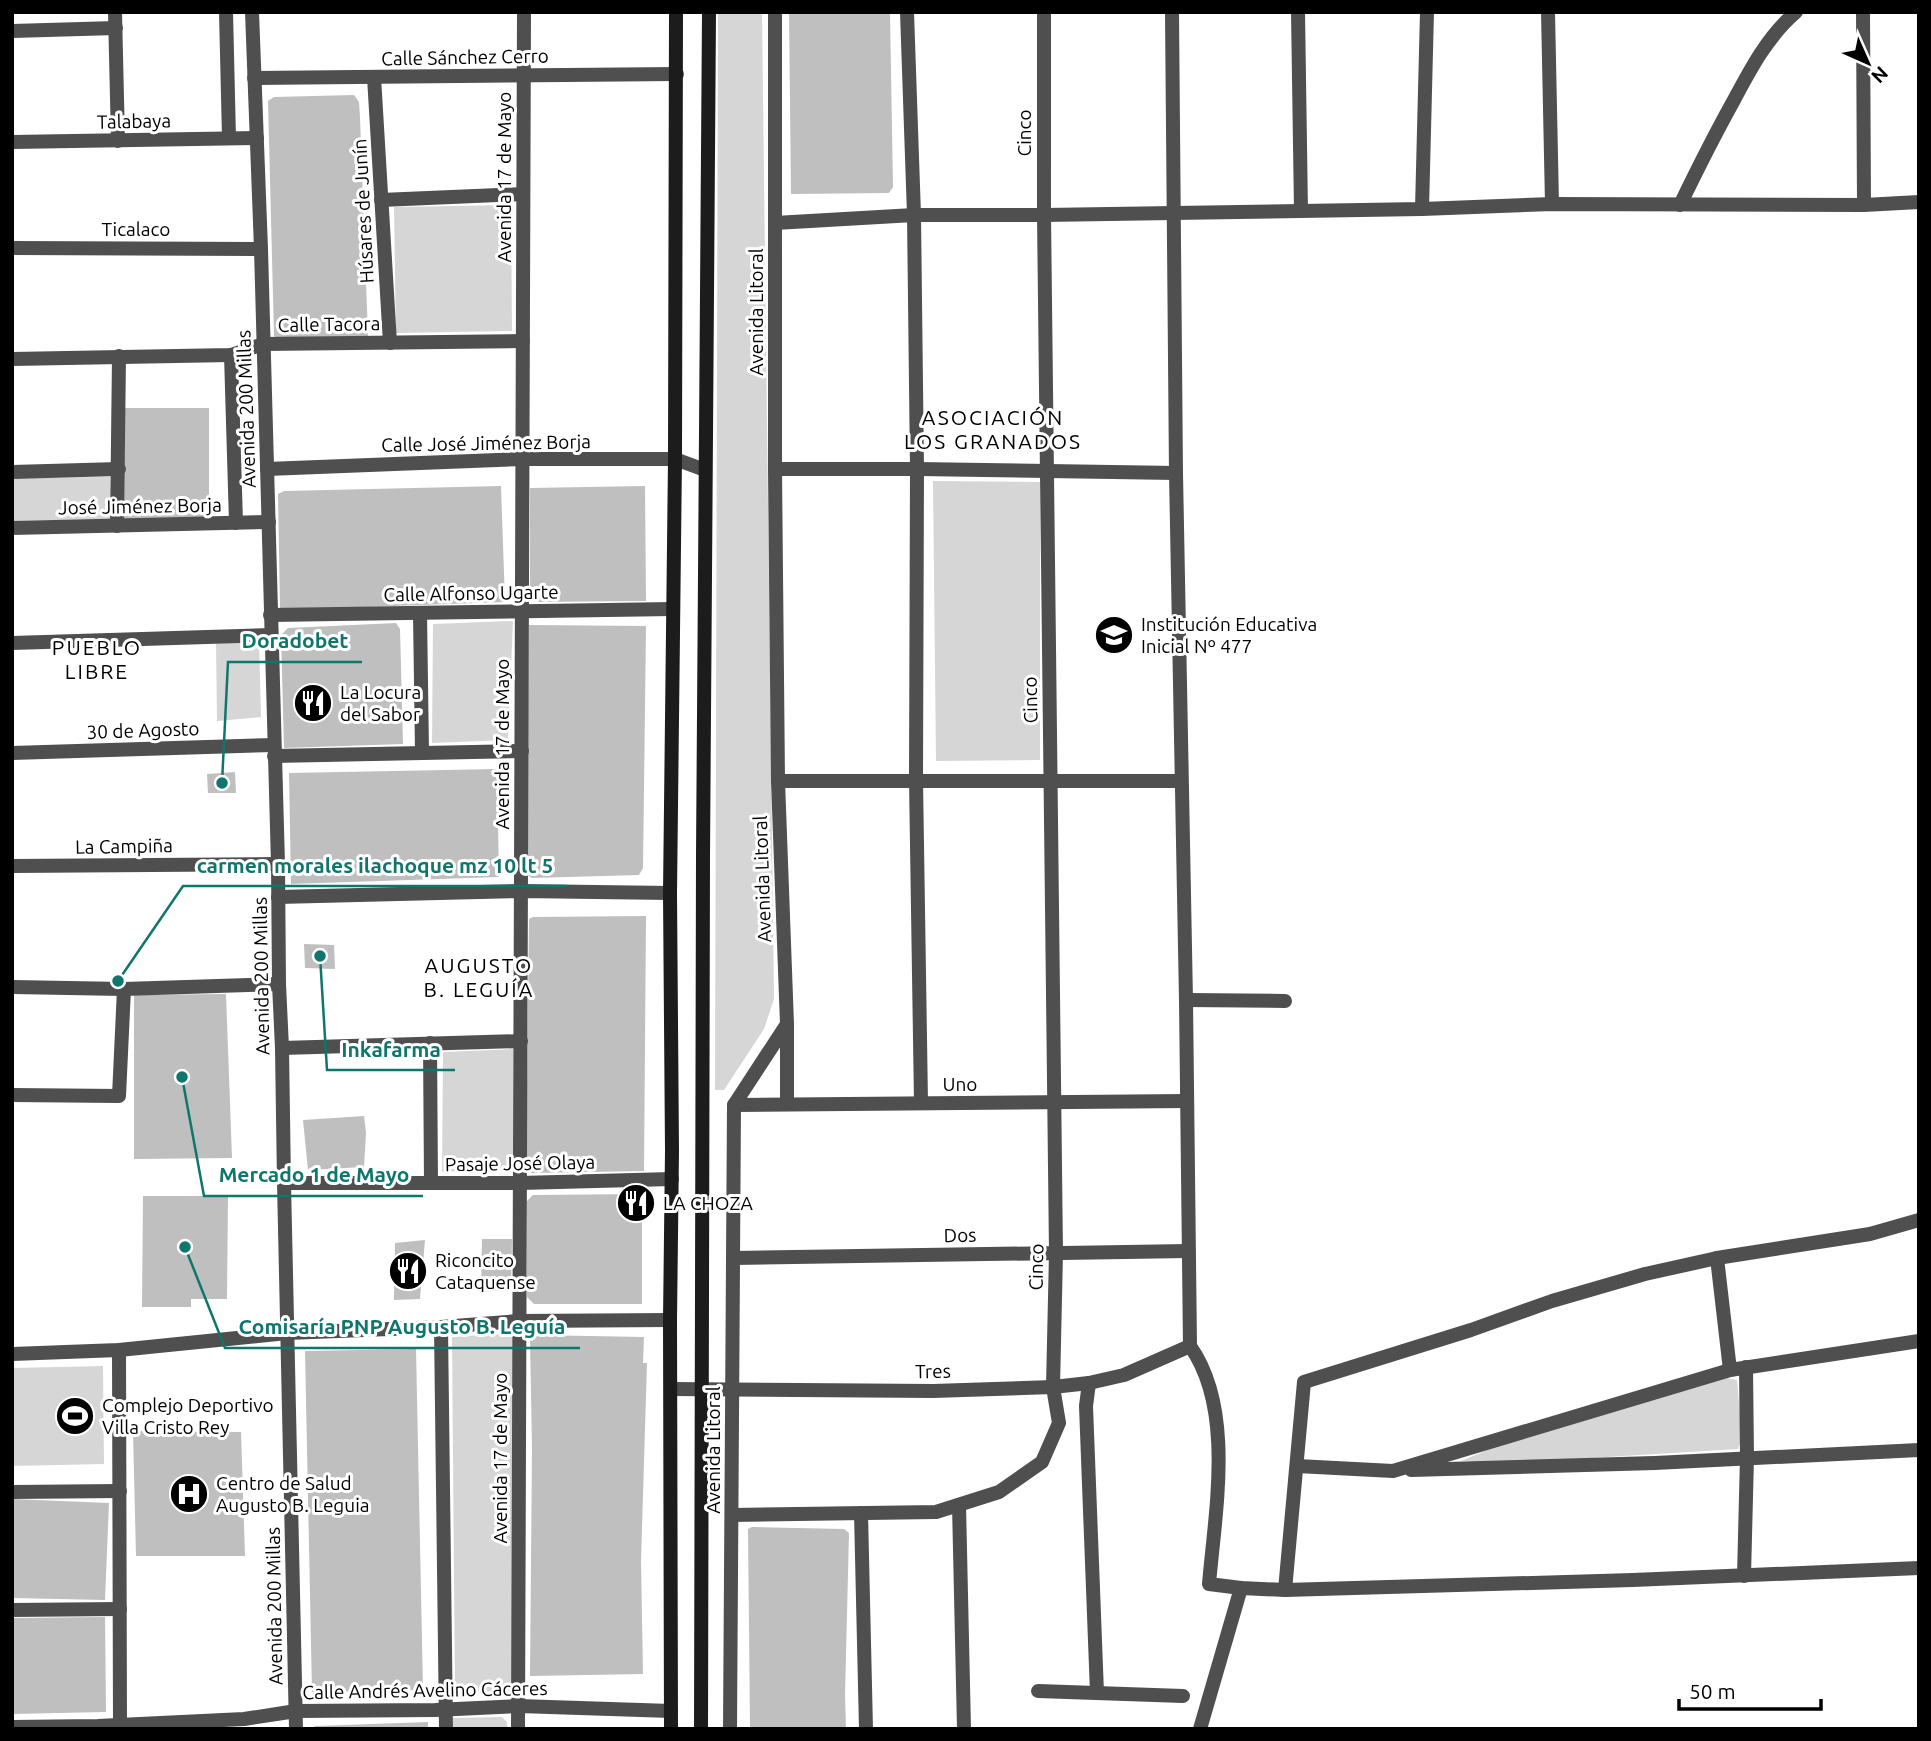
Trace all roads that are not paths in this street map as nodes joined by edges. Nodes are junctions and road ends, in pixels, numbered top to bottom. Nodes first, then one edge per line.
1 (116, 12) edge
2 (226, 12) edge
3 (252, 12) edge
4 (524, 12) edge
5 (676, 12) edge
6 (709, 12) edge
7 (775, 12) edge
8 (907, 12) edge
9 (1044, 12) edge
10 (1172, 12) edge
11 (1298, 12) edge
12 (1427, 12) edge
13 (1548, 12) edge
14 (1796, 12) edge
15 (1863, 12) edge
16 (116, 28) junction
17 (12, 31) edge
18 (677, 74) junction
19 (524, 76) junction
20 (254, 78) junction
21 (374, 78) junction
22 (229, 138) junction
23 (257, 138) junction
24 (118, 141) junction
25 (12, 142) edge
26 (523, 194) junction
27 (381, 200) junction
28 (1919, 202) edge
29 (1552, 204) junction
30 (1680, 205) junction
31 (1864, 205) junction
32 (1422, 209) junction
33 (1301, 211) junction
34 (1174, 212) junction
35 (914, 215) junction
36 (1044, 215) junction
37 (775, 222) junction
38 (12, 248) edge
39 (261, 249) junction
40 (523, 341) junction
41 (390, 343) junction
42 (263, 344) junction
43 (231, 355) junction
44 (119, 356) junction
45 (12, 359) edge
46 (523, 459) junction
47 (675, 459) junction
48 (119, 469) junction
49 (267, 469) junction
50 (775, 469) junction
51 (917, 469) junction
52 (705, 470) junction
53 (1046, 471) junction
54 (12, 472) edge
55 (1176, 473) junction
56 (269, 522) junction
57 (236, 523) junction
58 (117, 526) junction
59 (12, 528) edge
60 (673, 609) junction
61 (522, 610) junction
62 (420, 613) junction
63 (270, 615) junction
64 (271, 635) junction
65 (12, 643) edge
66 (274, 751) junction
67 (522, 751) junction
68 (422, 752) junction
69 (12, 753) edge
70 (916, 780) junction
71 (778, 781) junction
72 (1050, 781) junction
73 (1181, 781) junction
74 (278, 864) junction
75 (12, 866) edge
76 (521, 891) junction
77 (670, 893) junction
78 (278, 897) junction
79 (279, 984) junction
80 (12, 987) edge
81 (124, 989) junction
82 (1186, 1000) junction
83 (1285, 1001) dead end
84 (787, 1024) junction
85 (521, 1041) junction
86 (430, 1044) junction
87 (282, 1048) junction
88 (12, 1095) edge
89 (1186, 1101) junction
90 (1054, 1102) junction
91 (921, 1103) junction
92 (787, 1104) junction
93 (734, 1105) junction
94 (672, 1179) junction
95 (431, 1183) junction
96 (520, 1183) junction
97 (284, 1184) junction
98 (1919, 1220) edge
99 (1188, 1251) junction
100 (1056, 1254) junction
101 (733, 1258) junction
102 (1717, 1258) junction
103 (670, 1320) junction
104 (520, 1321) junction
105 (441, 1327) junction
106 (287, 1333) junction
107 (1919, 1341) edge
108 (1190, 1346) junction
109 (119, 1350) junction
110 (12, 1354) edge
111 (1746, 1367) junction
112 (1730, 1370) junction
113 (1089, 1383) junction
114 (1053, 1387) junction
115 (671, 1389) junction
116 (703, 1389) junction
117 (732, 1389) junction
118 (1919, 1450) edge
119 (1748, 1457) junction
120 (1297, 1466) junction
121 (1393, 1471) junction
122 (120, 1491) junction
123 (12, 1492) edge
124 (959, 1506) junction
125 (861, 1513) junction
126 (732, 1515) junction
127 (1919, 1568) edge
128 (1744, 1576) junction
129 (1241, 1588) junction
130 (1285, 1590) junction
131 (120, 1609) junction
132 (12, 1610) edge
133 (1038, 1691) dead end
134 (1097, 1693) junction
135 (1183, 1696) dead end
136 (519, 1706) junction
137 (446, 1709) junction
138 (296, 1711) junction
139 (671, 1711) junction
140 (244, 1724) edge
141 (120, 1725) junction
142 (12, 1727) edge
143 (98, 1728) edge
144 (296, 1729) edge
145 (446, 1729) edge
146 (518, 1729) edge
147 (671, 1729) edge
148 (701, 1729) edge
149 (730, 1729) edge
150 (866, 1729) edge
151 (964, 1729) edge
152 (1200, 1729) edge

1 - 16 street
2 - 22 street
3 - 20 street, Avenida 200 Millas
4 - 19 street, Avenida 17 de Mayo
5 - 18 main road
6 - 52 main road, Avenida Litoral
7 - 37 street, Avenida Litoral
8 - 35 street
9 - 36 street, Cinco
10 - 34 street
11 - 33 street
12 - 32 street
13 - 29 street
14 - 30 street
15 - 31 street
16 - 17 street
16 - 24 street
18 - 19 street, Calle Sánchez Cerro
18 - 47 main road
19 - 21 street, Calle Sánchez Cerro
19 - 26 street, Avenida 17 de Mayo
20 - 21 street, Calle Sánchez Cerro
20 - 23 street, Avenida 200 Millas
21 - 27 street, Húsares de Junín
22 - 23 street, Talabaya
22 - 24 street, Talabaya
23 - 39 street, Avenida 200 Millas
24 - 25 street, Talabaya
26 - 27 street
26 - 40 street, Avenida 17 de Mayo
27 - 41 street, Húsares de Junín
28 - 31 street
29 - 30 street
29 - 32 street
30 - 31 street
32 - 33 street
33 - 34 street
34 - 36 street
34 - 55 street
35 - 36 street
35 - 37 street
35 - 51 street
36 - 53 street, Cinco
37 - 50 street, Avenida Litoral
38 - 39 street, Ticalaco
39 - 42 street, Avenida 200 Millas
40 - 41 street, Calle Tacora
40 - 46 street, Avenida 17 de Mayo
41 - 42 street, Calle Tacora
42 - 43 street, Calle Tacora
42 - 49 street, Avenida 200 Millas
43 - 44 street, Calle Tacora
43 - 57 street
44 - 45 street, Calle Tacora
44 - 48 street
46 - 47 street, Calle José Jiménez Borja
46 - 49 street, Calle José Jiménez Borja
46 - 61 street, Avenida 17 de Mayo
47 - 52 street, Calle José Jiménez Borja
47 - 60 main road
48 - 54 street
48 - 58 street
49 - 56 street, Avenida 200 Millas
50 - 51 street
50 - 71 street, Avenida Litoral
51 - 53 street
51 - 70 street
52 - 116 main road, Avenida Litoral
53 - 55 street
53 - 72 street, Cinco
55 - 73 street
56 - 57 street, José Jiménez Borja
56 - 63 street, Avenida 200 Millas
57 - 58 street, José Jiménez Borja
58 - 59 street, José Jiménez Borja
60 - 61 street, Calle Alfonso Ugarte
60 - 77 main road
61 - 62 street, Calle Alfonso Ugarte
61 - 67 street, Avenida 17 de Mayo
62 - 63 street, Calle Alfonso Ugarte
62 - 68 street
63 - 64 street, Avenida 200 Millas
64 - 65 street
64 - 66 street, Avenida 200 Millas
66 - 68 street, 30 de Agosto
66 - 69 street, 30 de Agosto
66 - 74 street, Avenida 200 Millas
67 - 68 street, 30 de Agosto
67 - 76 street, Avenida 17 de Mayo
70 - 71 street
70 - 72 street
70 - 91 street
71 - 84 street, Avenida Litoral
72 - 73 street
72 - 90 street, Cinco
73 - 82 street
74 - 75 street, La Campiña
74 - 78 street, Avenida 200 Millas
76 - 77 street
76 - 78 street
76 - 85 street, Avenida 17 de Mayo
77 - 94 main road
78 - 79 street, Avenida 200 Millas
79 - 81 street
79 - 87 street, Avenida 200 Millas
80 - 81 street
81 - 88 street
82 - 83 street
82 - 89 street
84 - 92 street, Avenida Litoral
84 - 93 street
85 - 86 street
85 - 96 street, Avenida 17 de Mayo
86 - 87 street
86 - 95 street
87 - 97 street, Avenida 200 Millas
89 - 90 street, Uno
89 - 99 street
90 - 91 street, Uno
90 - 100 street, Cinco
91 - 92 street, Uno
92 - 93 street, Uno
93 - 101 street, Avenida Litoral
94 - 96 street, Pasaje José Olaya
94 - 103 main road
95 - 96 street, Pasaje José Olaya
95 - 97 street, Pasaje José Olaya
96 - 104 street, Avenida 17 de Mayo
97 - 106 street, Avenida 200 Millas
98 - 102 street
99 - 100 street, Dos
99 - 108 street
100 - 101 street, Dos
100 - 114 street, Cinco
101 - 117 street, Avenida Litoral
102 - 112 street
102 - 120 street
103 - 104 street
103 - 115 main road
104 - 105 street
104 - 136 street, Avenida 17 de Mayo
105 - 106 street
105 - 137 street
106 - 109 street
106 - 138 street, Avenida 200 Millas
107 - 111 street
108 - 113 street, Tres
108 - 129 street
109 - 110 street
109 - 122 street
111 - 112 street
111 - 119 street
112 - 121 street
113 - 114 street, Tres
113 - 134 street
114 - 117 street, Tres
114 - 124 street, Cinco
115 - 116 street, Tres
115 - 139 main road
116 - 117 street, Tres
116 - 148 main road, Avenida Litoral
117 - 126 street, Avenida Litoral
118 - 119 street
119 - 121 street
119 - 128 street
120 - 121 street
120 - 130 street
122 - 123 street
122 - 131 street
124 - 125 street, Cinco
124 - 151 street
125 - 126 street, Cinco
125 - 150 street
126 - 149 street, Avenida Litoral
127 - 128 street
128 - 130 street
129 - 130 street
129 - 152 street
131 - 132 street
131 - 141 street
133 - 134 street
134 - 135 street
136 - 137 street, Calle Andrés Avelino Cáceres
136 - 139 street, Calle Andrés Avelino Cáceres
136 - 146 street, Avenida 17 de Mayo
137 - 138 street, Calle Andrés Avelino Cáceres
137 - 145 street
138 - 140 street, Calle Andrés Avelino Cáceres
138 - 144 street, Avenida 200 Millas
139 - 147 main road
140 - 141 street, Calle Andrés Avelino Cáceres
141 - 143 street, Calle Andrés Avelino Cáceres
142 - 143 street, Calle Andrés Avelino Cáceres

